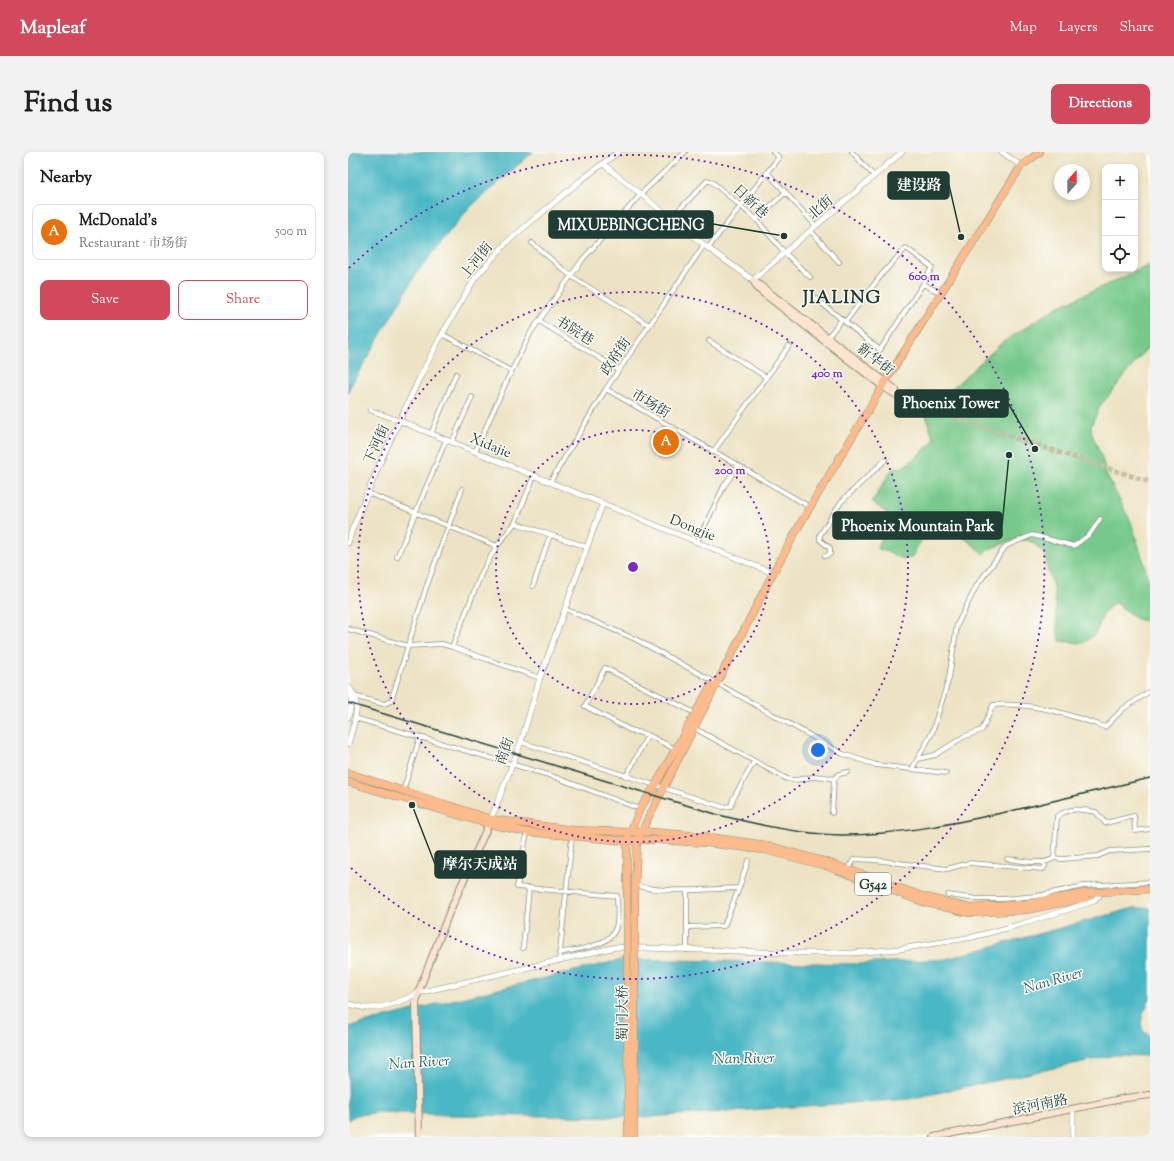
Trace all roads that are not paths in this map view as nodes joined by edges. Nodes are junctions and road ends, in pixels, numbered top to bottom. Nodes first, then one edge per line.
1 (618, 152) edge
2 (685, 152) edge
3 (773, 152) edge
4 (852, 152) edge
5 (902, 152) edge
6 (1002, 152) edge
7 (1032, 152) edge
8 (1040, 152) edge
9 (603, 164) junction
10 (1019, 165) junction
11 (767, 172) junction
12 (874, 176) junction
13 (786, 192) junction
14 (641, 194) junction
15 (741, 205) junction
16 (671, 218) junction
17 (756, 219) junction
18 (816, 226) junction
19 (811, 231) junction
20 (532, 242) dead end
21 (706, 246) junction
22 (785, 253) junction
23 (839, 262) dead end
24 (571, 276) junction
25 (810, 277) dead end
26 (753, 280) junction
27 (923, 284) junction
28 (937, 291) junction
29 (814, 297) dead end
30 (843, 320) junction
31 (539, 321) junction
32 (650, 325) junction
33 (442, 334) junction
34 (828, 337) junction
35 (709, 341) dead end
36 (789, 346) dead end
37 (619, 370) junction
38 (511, 372) junction
39 (456, 374) dead end
40 (766, 377) junction
41 (882, 382) junction
42 (606, 389) junction
43 (472, 397) dead end
44 (370, 410) dead end
45 (400, 421) junction
46 (431, 434) junction
47 (446, 440) junction
48 (452, 442) junction
49 (475, 452) junction
50 (713, 452) junction
51 (886, 460) dead end
52 (738, 466) junction
53 (534, 476) junction
54 (550, 482) junction
55 (462, 489) dead end
56 (368, 493) junction
57 (603, 503) junction
58 (808, 506) junction
59 (416, 512) junction
60 (1100, 519) dead end
61 (515, 523) junction
62 (449, 526) junction
63 (550, 535) junction
64 (697, 542) junction
65 (348, 543) edge
66 (497, 546) junction
67 (587, 547) junction
68 (825, 556) dead end
69 (397, 557) dead end
70 (771, 572) junction
71 (534, 586) dead end
72 (565, 609) junction
73 (348, 629) edge
74 (408, 646) junction
75 (452, 647) junction
76 (540, 678) junction
77 (715, 682) junction
78 (348, 687) edge
79 (1150, 690) edge
80 (353, 696) junction
81 (695, 713) junction
82 (348, 718) edge
83 (355, 718) junction
84 (694, 728) junction
85 (648, 735) junction
86 (420, 737) junction
87 (521, 742) junction
88 (348, 744) edge
89 (675, 749) junction
90 (918, 759) junction
91 (754, 762) junction
92 (512, 765) junction
93 (912, 769) junction
94 (848, 772) dead end
95 (348, 773) edge
96 (946, 773) dead end
97 (627, 775) junction
98 (834, 779) junction
99 (348, 782) edge
100 (659, 785) junction
101 (403, 791) junction
102 (640, 809) junction
103 (832, 813) dead end
104 (489, 822) junction
105 (1150, 829) edge
106 (527, 832) junction
107 (630, 832) junction
108 (640, 832) junction
109 (572, 837) junction
110 (637, 840) junction
111 (628, 841) junction
112 (1150, 849) edge
113 (1054, 858) junction
114 (1007, 859) dead end
115 (748, 861) dead end
116 (1044, 862) junction
117 (847, 872) junction
118 (1150, 882) edge
119 (529, 888) junction
120 (632, 888) junction
121 (739, 888) junction
122 (1150, 889) edge
123 (687, 890) junction
124 (566, 892) junction
125 (1150, 893) edge
126 (1109, 894) junction
127 (948, 895) dead end
128 (1098, 896) junction
129 (1069, 901) junction
130 (1070, 909) junction
131 (687, 927) junction
132 (523, 948) dead end
133 (687, 950) junction
134 (560, 953) junction
135 (559, 961) junction
136 (418, 992) junction
137 (348, 1004) edge
138 (1150, 1095) edge
139 (1073, 1109) junction
140 (419, 1135) edge
141 (628, 1137) edge
142 (634, 1137) edge
143 (934, 1137) edge
144 (1073, 1137) edge

1 - 9 street, 上河街
2 - 14 street
3 - 11 street, 政府街
4 - 12 street
5 - 12 street, 北街
6 - 10 street
7 - 10 main road
8 - 10 main road
9 - 14 street
9 - 33 street, 上河街
10 - 28 main road
10 - 41 main road
11 - 13 street
11 - 15 street, 政府街
12 - 18 street, 北街
13 - 17 street
13 - 18 street
14 - 16 street
14 - 24 street
15 - 16 street, 日新巷
15 - 17 street, 日新巷
15 - 21 street, 政府街
16 - 21 street
17 - 22 street, 日新巷
18 - 19 street, 北街
19 - 22 street, 北街
19 - 23 street
20 - 24 street
21 - 26 street
21 - 32 street, 政府街
22 - 25 street, 日新巷
22 - 26 street, 北街
24 - 31 street
24 - 32 street
26 - 34 main road, 新华街
26 - 41 main road, 新华街
27 - 28 street
27 - 30 street
27 - 30 street
28 - 41 main road
29 - 30 street
30 - 34 street
31 - 37 street, 书院巷
31 - 38 street
32 - 37 street, 政府街
33 - 38 street
33 - 45 street, 上河街
34 - 41 main road, 新华街
35 - 40 street
36 - 40 street
37 - 42 street, 政府街
38 - 49 street
39 - 46 street
40 - 50 street
41 - 41 main road, 新华街
41 - 58 main road
42 - 50 street, 市场街
42 - 54 street, 政府街
43 - 48 street
44 - 45 street, Xidajie
45 - 46 street, Xidajie
45 - 56 street, 下河街
46 - 47 street, Xidajie
47 - 48 street, Xidajie
47 - 59 street
48 - 49 street, Xidajie
49 - 53 street, Xidajie
50 - 52 street, 市场街
51 - 68 street
52 - 58 street, 市场街
52 - 64 street
53 - 54 street, Xidajie
53 - 61 street
54 - 57 street, Xidajie
55 - 62 street
56 - 59 street
56 - 65 street, 下河街
57 - 64 street, Dongjie
57 - 67 street, 南街
58 - 70 main road
59 - 62 street
59 - 69 street
60 - 90 street
61 - 63 street
61 - 66 street
62 - 66 street
62 - 74 street
63 - 67 street
63 - 71 street
64 - 70 street, Dongjie
66 - 75 street
67 - 72 street, 南街
70 - 77 main road
72 - 76 street, 南街
72 - 77 street
73 - 74 street
74 - 75 street
74 - 80 street
75 - 76 street
76 - 87 street, 南街
77 - 81 main road
77 - 84 main road
77 - 93 street
78 - 80 street
79 - 90 street
80 - 82 street
80 - 83 street
81 - 85 street
81 - 89 main road
83 - 86 street
83 - 88 street
84 - 91 street
84 - 100 main road
85 - 89 street
85 - 97 street
86 - 92 street
86 - 101 street
87 - 92 street, 南街
87 - 97 street
89 - 100 main road
90 - 93 street
91 - 98 street
91 - 100 street
92 - 102 street
92 - 104 street, 南街
93 - 96 street
94 - 98 street
95 - 101 main road
97 - 100 street
98 - 103 street
99 - 104 main road
100 - 102 main road
100 - 108 main road
101 - 104 main road
102 - 107 main road
104 - 106 main road
104 - 107 main road
104 - 136 main road, 南街
105 - 113 street
106 - 109 main road
106 - 119 street
107 - 108 main road, G542
107 - 111 main road
108 - 110 main road
108 - 117 main road, G542
109 - 111 main road
109 - 124 street
110 - 111 main road
110 - 117 main road, G542
110 - 120 main road
111 - 120 main road
112 - 113 street
113 - 116 street
114 - 116 street
115 - 121 street
116 - 117 street
117 - 126 main road, G542
117 - 129 main road, G542
118 - 127 street
119 - 124 street
119 - 132 street
120 - 123 street
120 - 141 main road, 蜀门大桥, bridge
120 - 142 main road, 蜀门大桥, bridge
121 - 123 street
121 - 131 street
122 - 126 main road, G542
123 - 131 street
124 - 134 street
124 - 134 street
125 - 126 main road, G542
126 - 128 main road, G542
128 - 129 main road, G542
128 - 130 street
129 - 130 street
130 - 133 street
131 - 133 street
133 - 135 street
134 - 135 street
135 - 136 street
136 - 137 street
136 - 140 main road, 南街
138 - 139 main road, 滨河南路
139 - 143 main road, 滨河南路
139 - 144 street

